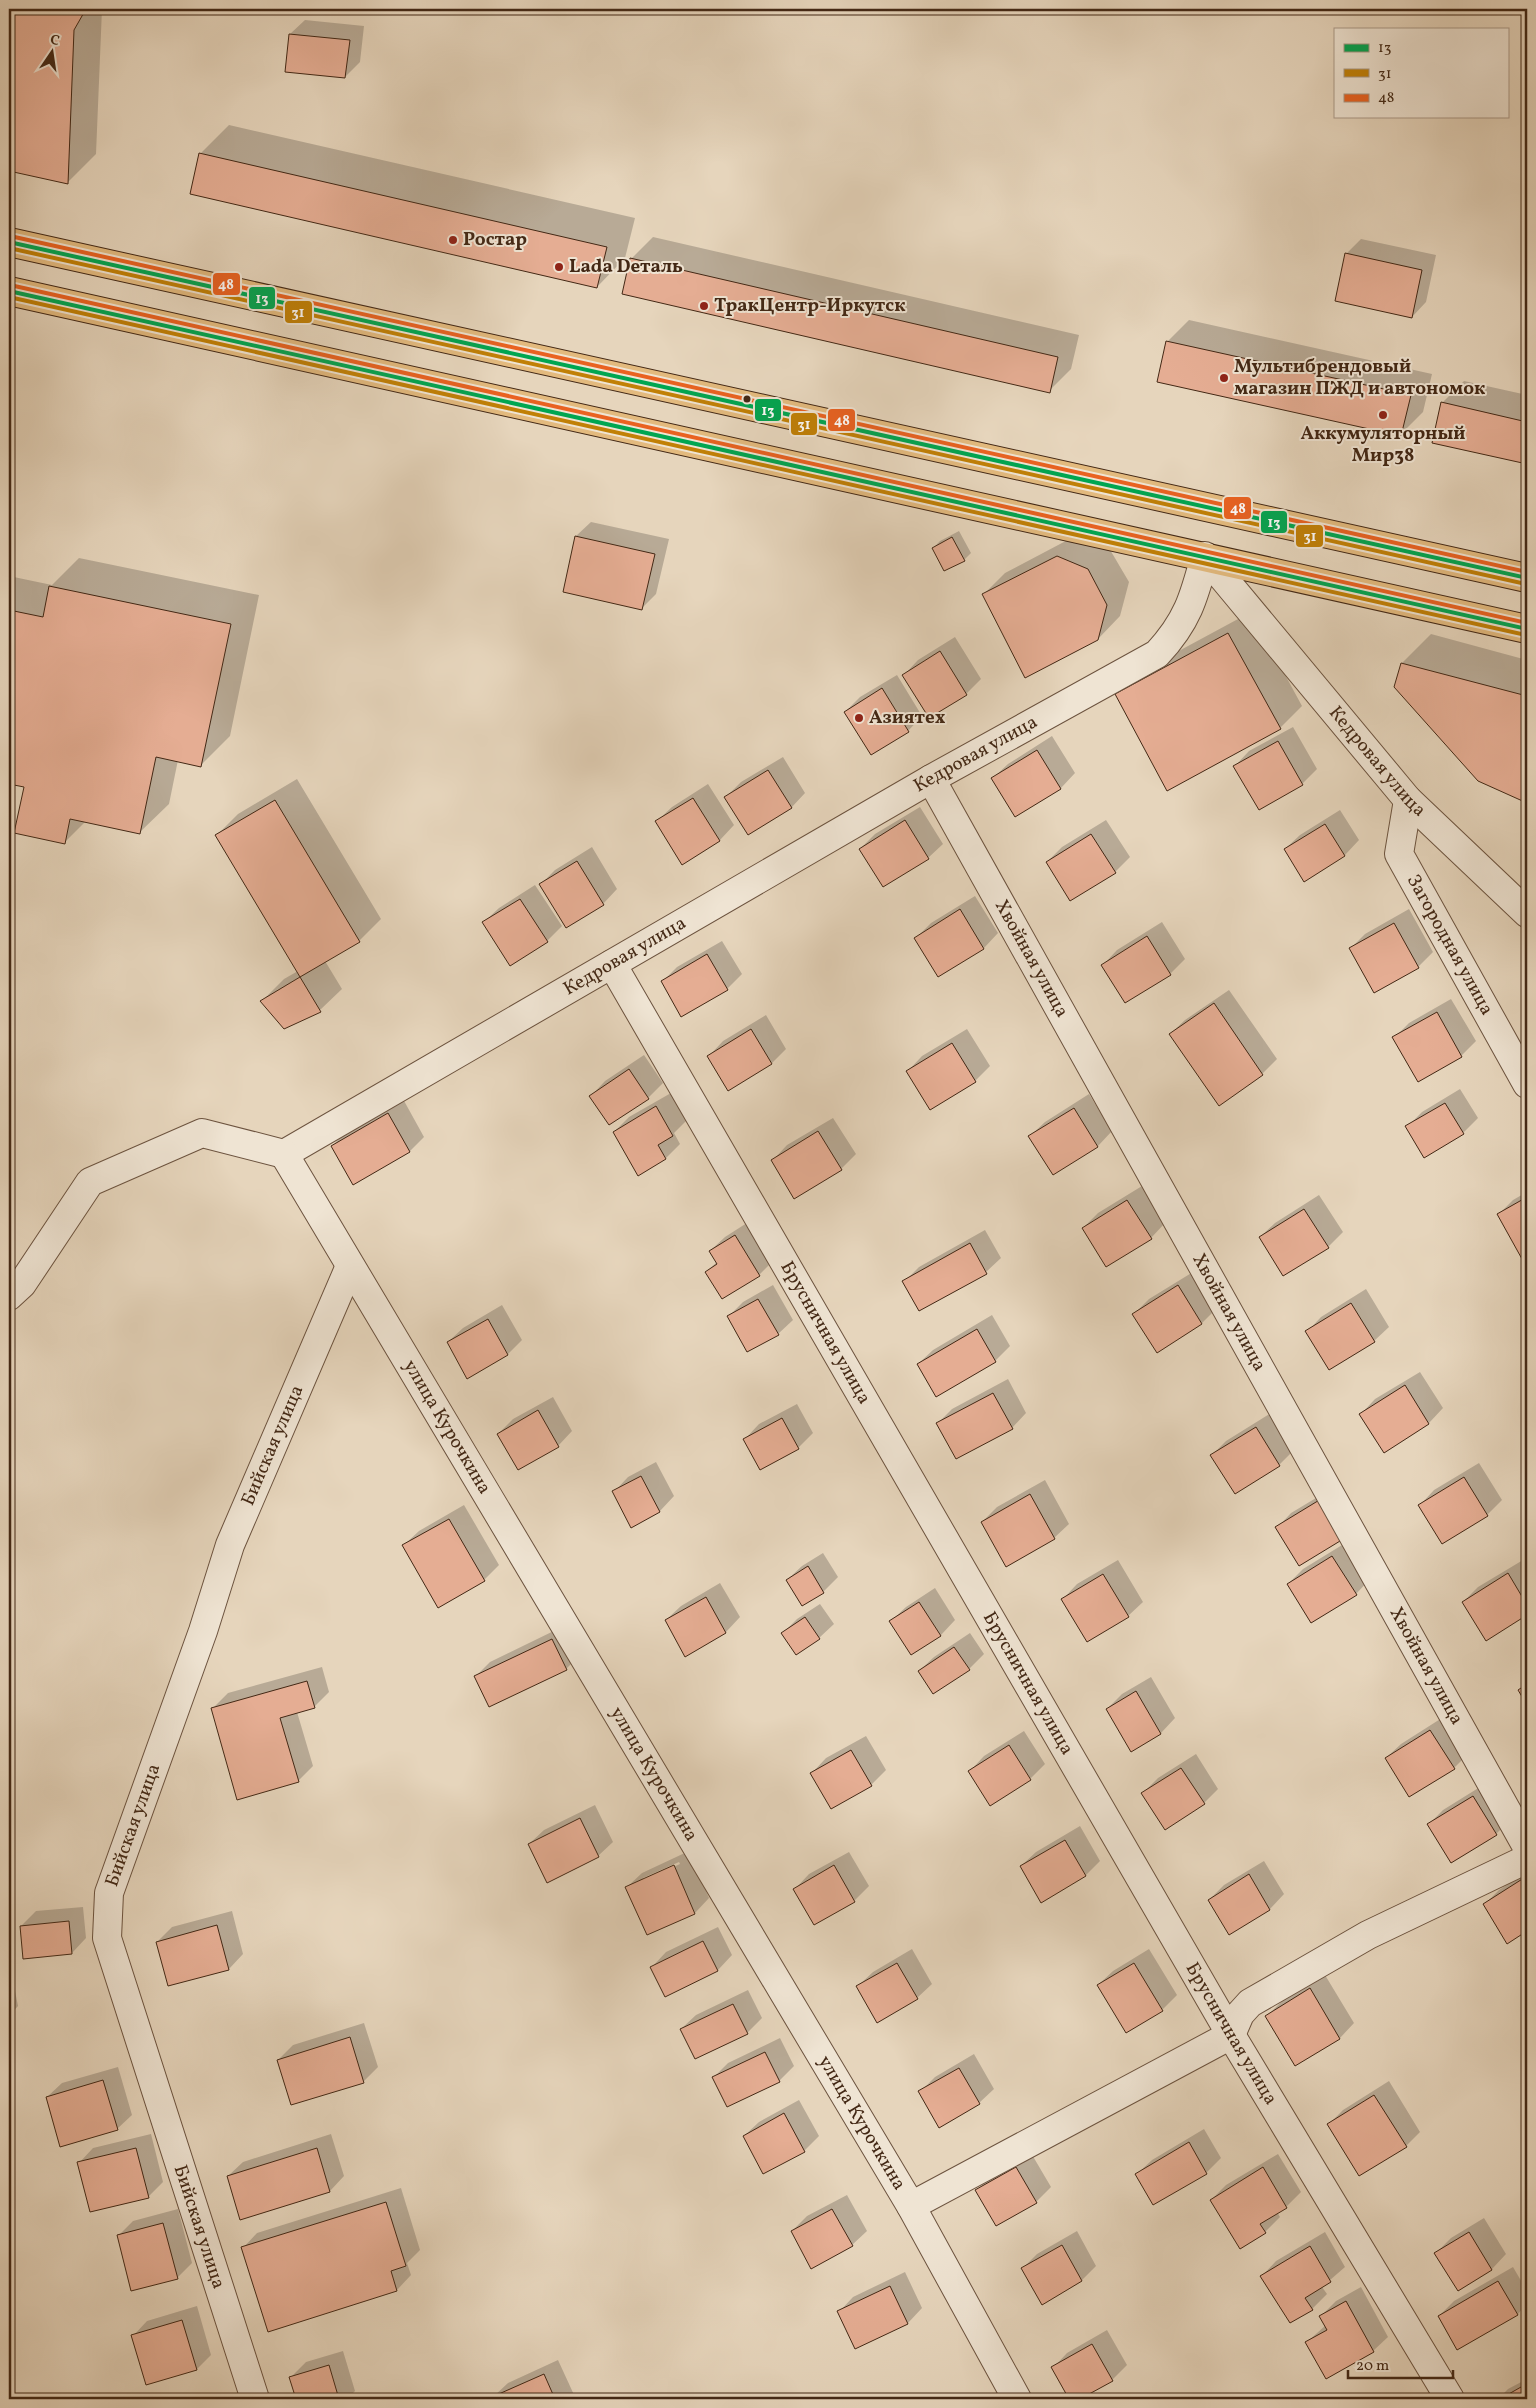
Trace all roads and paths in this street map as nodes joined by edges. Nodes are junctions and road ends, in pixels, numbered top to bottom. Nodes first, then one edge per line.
1 (9, 242) edge
2 (9, 291) edge
3 (1205, 556) junction
4 (1527, 578) edge
5 (1527, 629) edge
6 (931, 779) junction
7 (1408, 800) junction
8 (1527, 913) edge
9 (612, 964) junction
10 (1527, 1084) edge
11 (284, 1154) junction
12 (350, 1266) junction
13 (9, 1296) edge
14 (1527, 1847) edge
15 (1527, 1859) edge
16 (1231, 2034) junction
17 (911, 2206) junction
18 (255, 2399) edge
19 (1017, 2399) edge
20 (1450, 2399) edge

1 - 4 main road
2 - 3 main road
3 - 5 main road
3 - 6 street, Кедровая улица
3 - 7 street, Кедровая улица
6 - 9 street, Кедровая улица
6 - 14 street, Хвойная улица
7 - 8 street, Кедровая улица
7 - 10 street, Загородная улица
9 - 11 street, Кедровая улица
9 - 16 street, Брусничная улица
11 - 12 street, улица Курочкина
11 - 13 street
12 - 17 street, улица Курочкина
12 - 18 street, Бийская улица
15 - 16 street
16 - 17 street
16 - 20 street, Брусничная улица
17 - 19 street, улица Курочкина

